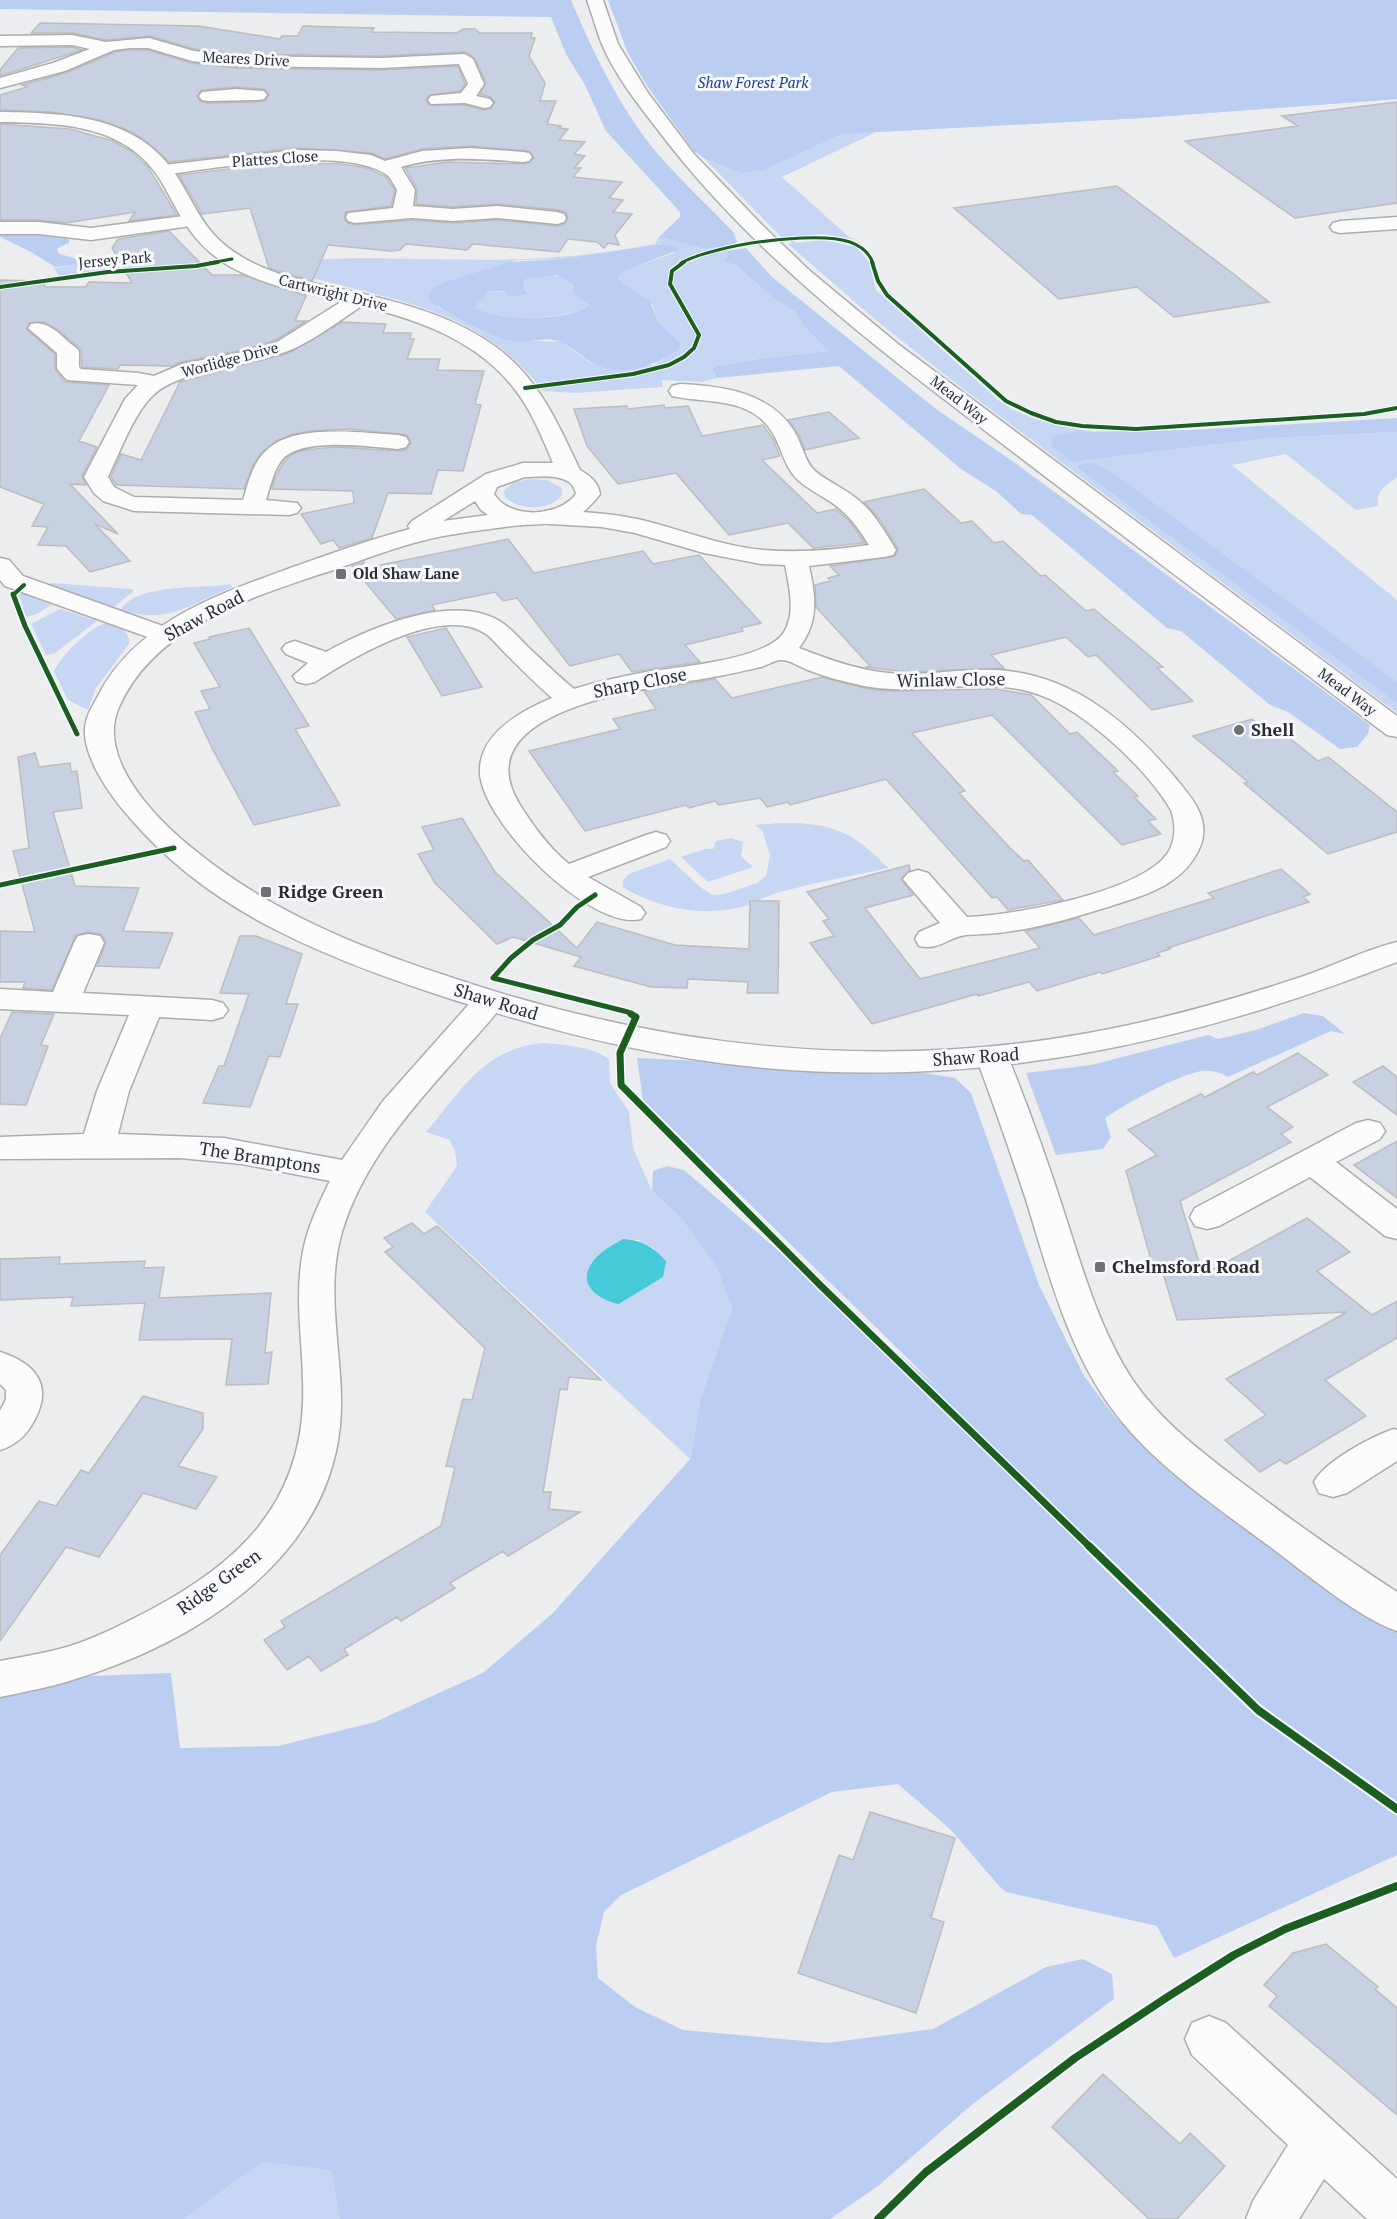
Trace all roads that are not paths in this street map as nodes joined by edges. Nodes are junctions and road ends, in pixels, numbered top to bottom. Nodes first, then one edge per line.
1 (595, 0) edge
2 (0, 42) edge
3 (106, 47) junction
4 (253, 61) junction
5 (0, 83) edge
6 (236, 94) junction
7 (258, 95) dead end
8 (208, 96) dead end
9 (466, 99) junction
10 (437, 100) dead end
11 (484, 103) dead end
12 (0, 117) edge
13 (523, 157) dead end
14 (386, 166) junction
15 (163, 170) junction
16 (402, 212) junction
17 (355, 217) dead end
18 (557, 218) dead end
19 (191, 221) junction
20 (1397, 223) edge
21 (1340, 227) dead end
22 (0, 228) edge
23 (359, 299) junction
24 (53, 331) dead end
25 (155, 383) junction
26 (680, 391) dead end
27 (543, 420) junction
28 (398, 442) dead end
29 (507, 473) junction
30 (579, 481) junction
31 (486, 486) junction
32 (252, 507) junction
33 (289, 508) dead end
34 (550, 517) junction
35 (524, 518) junction
36 (638, 526) junction
37 (399, 539) junction
38 (910, 544) dead end
39 (885, 550) junction
40 (796, 560) junction
41 (0, 565) edge
42 (165, 635) junction
43 (295, 648) dead end
44 (781, 650) junction
45 (327, 662) junction
46 (306, 676) dead end
47 (570, 699) junction
48 (1397, 729) edge
49 (656, 841) dead end
50 (566, 875) junction
51 (918, 879) dead end
52 (630, 913) dead end
53 (959, 926) junction
54 (930, 939) dead end
55 (89, 944) dead end
56 (1397, 951) edge
57 (1397, 962) edge
58 (1354, 969) junction
59 (0, 999) edge
60 (489, 1001) junction
61 (64, 1002) junction
62 (148, 1006) junction
63 (212, 1010) dead end
64 (992, 1057) junction
65 (1368, 1131) dead end
66 (98, 1146) junction
67 (0, 1148) edge
68 (1312, 1161) junction
69 (350, 1173) junction
70 (1207, 1217) dead end
71 (1397, 1227) edge
72 (0, 1366) edge
73 (0, 1435) edge
74 (1396, 1444) edge
75 (1333, 1482) dead end
76 (1397, 1614) edge
77 (0, 1679) edge
78 (1209, 2039) dead end
79 (1321, 2143) junction
80 (1397, 2213) edge
81 (1271, 2219) edge

1 - 48 street, Mead Way
2 - 3 street
3 - 4 street, Meares Drive
3 - 5 street, Meares Drive
4 - 6 street
4 - 9 street, Meares Drive
6 - 7 street
6 - 8 street
9 - 10 street
9 - 11 street
12 - 15 street, Cartwright Drive
13 - 14 street, Plattes Close
14 - 15 street, Plattes Close
14 - 16 street
15 - 19 street, Cartwright Drive
16 - 17 street
16 - 18 street
19 - 22 street, Jersey Park
19 - 23 street, Cartwright Drive
20 - 21 street
23 - 25 street, Worlidge Drive
23 - 27 street, Cartwright Drive
24 - 25 street
25 - 32 street, Worlidge Drive
26 - 39 street
27 - 29 street
27 - 30 street, Cartwright Drive
28 - 32 street
29 - 30 street
29 - 31 street, Shaw Road
30 - 34 street
30 - 36 street
31 - 35 street
31 - 37 street, Shaw Road
32 - 33 street, Worlidge Drive
34 - 35 street
34 - 36 street
35 - 37 street, Shaw Road
36 - 40 street
37 - 42 street, Shaw Road
38 - 39 street
39 - 40 street
40 - 44 street
41 - 42 street
42 - 60 street, Shaw Road
43 - 45 street
44 - 47 street, Sharp Close
44 - 53 street, Winlaw Close
45 - 46 street
45 - 47 street
47 - 50 street, Sharp Close
49 - 50 street
50 - 52 street, Sharp Close
51 - 53 street
53 - 54 street, Winlaw Close
55 - 61 street
56 - 58 street, Shaw Road
57 - 58 street, Shaw Road
58 - 64 street, Shaw Road
59 - 61 street
60 - 64 street, Shaw Road
60 - 69 street, Ridge Green
61 - 62 street
62 - 63 street
62 - 66 street
64 - 76 street
65 - 68 street
66 - 67 street, The Bramptons
66 - 69 street, The Bramptons
68 - 70 street
68 - 71 street
69 - 77 street, Ridge Green
72 - 73 street
74 - 75 street
78 - 79 street
79 - 80 street
79 - 81 street

